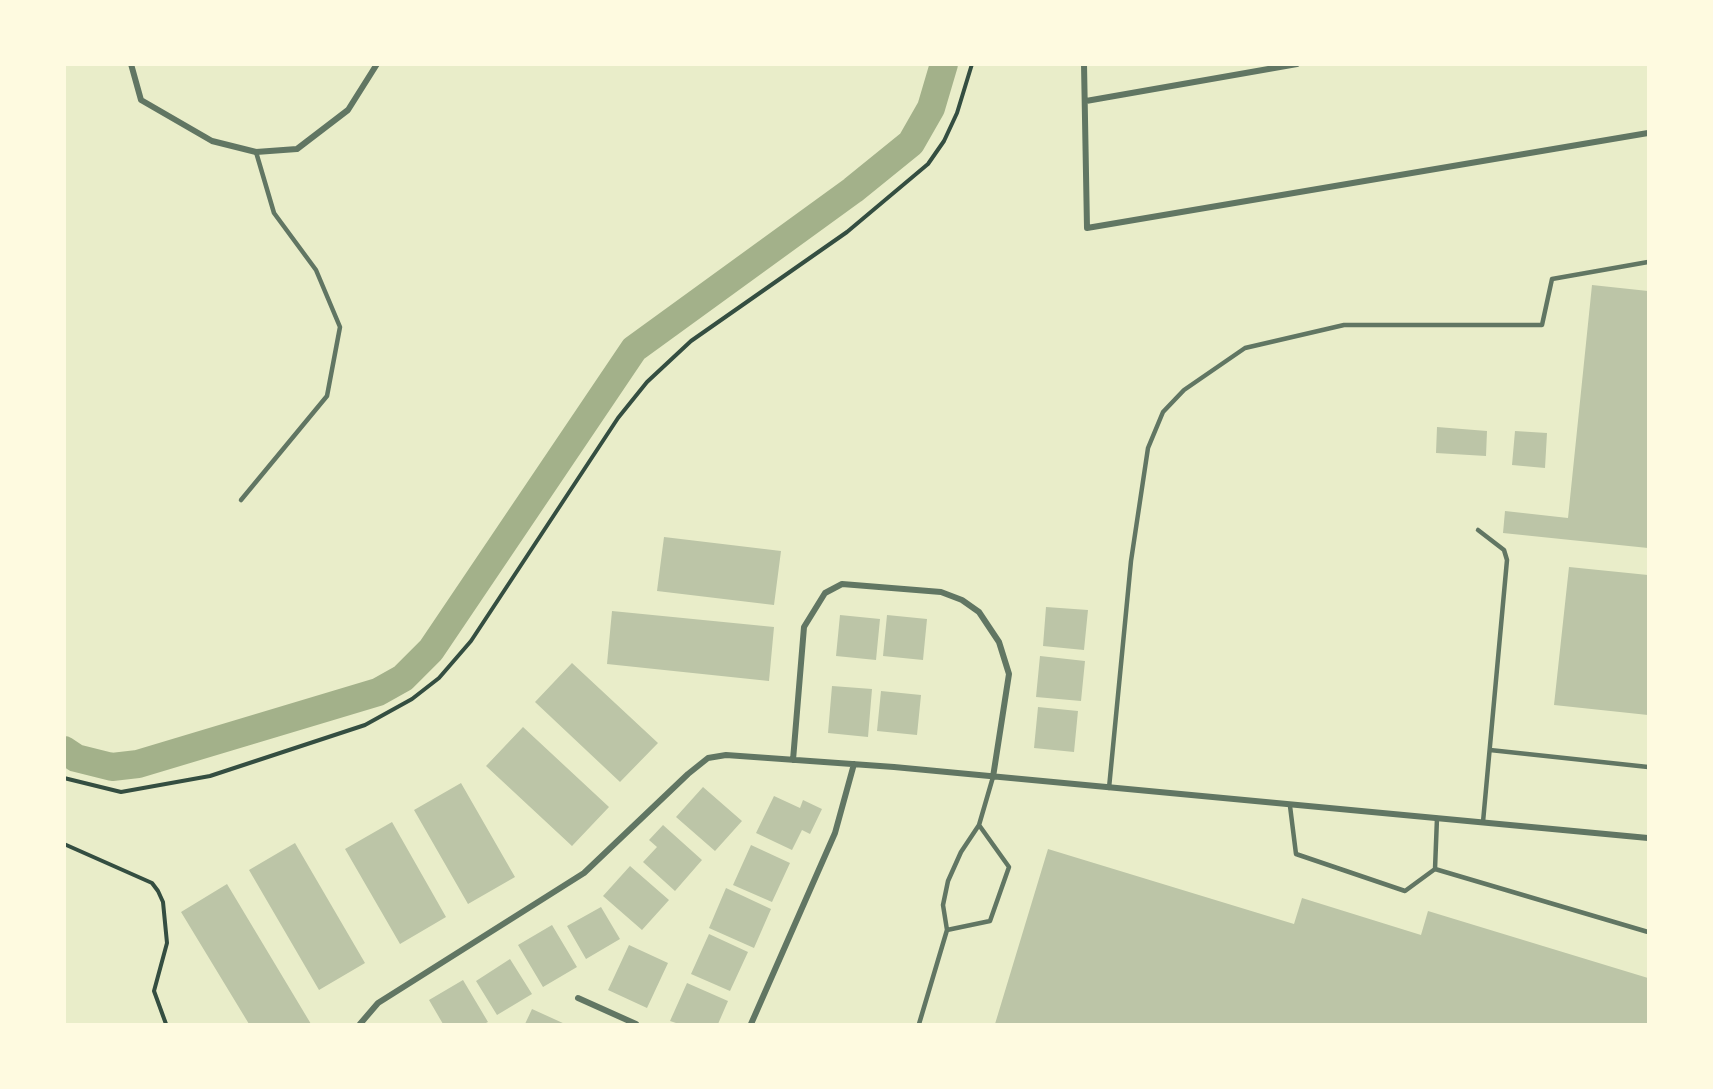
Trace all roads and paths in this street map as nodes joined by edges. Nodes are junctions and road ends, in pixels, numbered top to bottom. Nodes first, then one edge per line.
1 (131, 64) edge
2 (377, 64) edge
3 (972, 64) edge
4 (1084, 64) edge
5 (1297, 64) edge
6 (1086, 101) junction
7 (1648, 133) edge
8 (256, 152) junction
9 (1648, 262) edge
10 (241, 500) dead end
11 (1478, 530) dead end
12 (1490, 750) junction
13 (792, 760) junction
14 (854, 764) junction
15 (1648, 767) edge
16 (993, 777) junction
17 (64, 778) edge
18 (1109, 788) junction
19 (1290, 806) junction
20 (1437, 818) junction
21 (1483, 822) junction
22 (979, 825) junction
23 (1648, 838) edge
24 (64, 844) edge
25 (1435, 869) junction
26 (947, 930) junction
27 (1648, 932) edge
28 (578, 998) dead end
29 (166, 1024) edge
30 (360, 1024) edge
31 (636, 1024) edge
32 (751, 1024) edge
33 (919, 1024) edge

1 - 8 street
2 - 8 street
3 - 17 path
4 - 6 street
5 - 6 street
6 - 7 street
8 - 10 lane
9 - 18 lane
11 - 12 lane
12 - 15 lane
12 - 21 lane
13 - 14 street
13 - 16 street
13 - 30 street
14 - 16 street
14 - 32 street
16 - 18 street
16 - 22 lane
18 - 19 street
19 - 20 street
19 - 25 lane
20 - 21 street
20 - 25 lane
21 - 23 street
22 - 26 lane
22 - 26 lane
24 - 29 path
25 - 27 lane
26 - 33 lane
28 - 31 street

